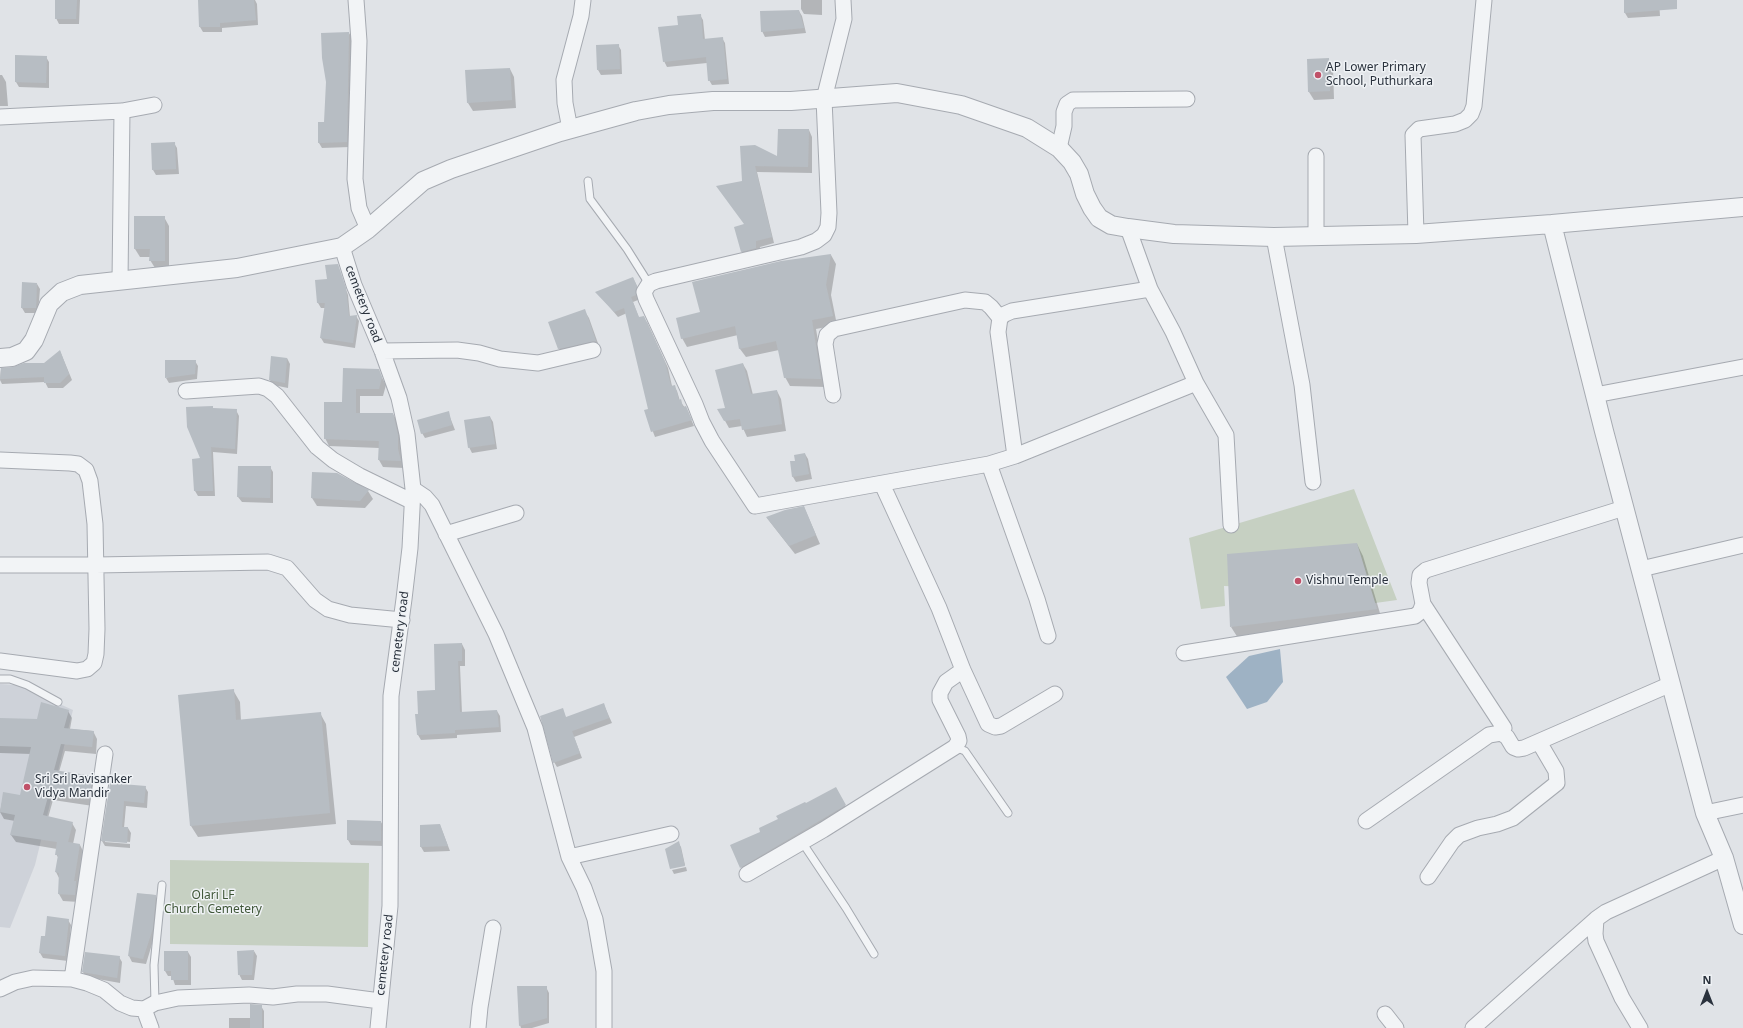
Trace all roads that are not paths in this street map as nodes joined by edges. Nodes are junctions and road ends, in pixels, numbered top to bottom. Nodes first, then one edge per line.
1 (356, 0) edge
2 (583, 0) edge
3 (843, 0) edge
4 (1484, 0) edge
5 (824, 99) junction
6 (1187, 99) dead end
7 (154, 105) dead end
8 (122, 111) junction
9 (0, 117) edge
10 (570, 129) junction
11 (1059, 148) junction
12 (1316, 156) dead end
13 (588, 181) dead end
14 (1743, 207) edge
15 (1552, 224) junction
16 (1128, 228) junction
17 (368, 229) junction
18 (1416, 234) junction
19 (1316, 236) junction
20 (1274, 237) junction
21 (342, 247) junction
22 (120, 281) junction
23 (649, 284) junction
24 (1150, 289) junction
25 (1000, 318) junction
26 (593, 350) dead end
27 (382, 351) junction
28 (0, 358) edge
29 (1743, 367) edge
30 (1196, 383) junction
31 (186, 391) dead end
32 (834, 395) dead end
33 (1595, 395) junction
34 (1015, 456) junction
35 (0, 460) edge
36 (989, 464) junction
37 (1313, 482) dead end
38 (882, 484) junction
39 (412, 495) junction
40 (1624, 508) junction
41 (516, 513) dead end
42 (1231, 525) dead end
43 (446, 534) junction
44 (1743, 545) edge
45 (0, 565) edge
46 (96, 565) junction
47 (1641, 569) junction
48 (1423, 604) junction
49 (402, 620) junction
50 (1048, 636) dead end
51 (1184, 653) dead end
52 (0, 661) edge
53 (963, 670) junction
54 (0, 679) edge
55 (1671, 684) junction
56 (1055, 694) dead end
57 (58, 702) dead end
58 (1504, 728) dead end
59 (1539, 742) junction
60 (955, 747) junction
61 (105, 754) dead end
62 (1743, 805) edge
63 (1008, 813) dead end
64 (1705, 813) junction
65 (1366, 821) dead end
66 (670, 834) dead end
67 (802, 842) junction
68 (569, 857) junction
69 (1724, 858) junction
70 (747, 874) dead end
71 (1428, 877) dead end
72 (162, 885) dead end
73 (1596, 920) junction
74 (1743, 925) edge
75 (493, 928) dead end
76 (874, 954) dead end
77 (72, 979) junction
78 (0, 989) edge
79 (380, 1001) junction
80 (149, 1006) junction
81 (1386, 1014) dead end
82 (151, 1028) edge
83 (378, 1028) edge
84 (478, 1028) edge
85 (604, 1028) edge
86 (1396, 1028) edge
87 (1473, 1028) edge
88 (1640, 1028) edge

1 - 17 street
2 - 10 street
3 - 5 street
4 - 18 street
5 - 10 street
5 - 11 street
5 - 23 street
6 - 11 street
7 - 8 street
8 - 9 street
8 - 22 street
10 - 17 street
11 - 16 street
12 - 19 street
13 - 23 lane
14 - 15 street
15 - 18 street
15 - 33 street
16 - 20 street
16 - 24 street
17 - 21 street
18 - 19 street
19 - 20 street
20 - 37 street
21 - 22 street
21 - 27 street, cemetery road
22 - 28 street
23 - 38 street
24 - 25 street
24 - 30 street
25 - 32 street
25 - 34 street
26 - 27 street
27 - 39 street, cemetery road
29 - 33 street
30 - 34 street
30 - 42 street
31 - 39 street
33 - 40 street
34 - 36 street
35 - 46 street
36 - 38 street
36 - 50 street
38 - 53 street
39 - 43 street
39 - 49 street, cemetery road
40 - 47 street
40 - 48 street
41 - 43 street
43 - 68 street
44 - 47 street
45 - 46 street
46 - 49 street
46 - 52 street
47 - 55 street
48 - 51 street
48 - 58 street
49 - 79 street, cemetery road
53 - 56 street
53 - 60 street
54 - 57 lane
55 - 59 street
55 - 64 street
59 - 65 street
59 - 71 street
60 - 63 lane
60 - 67 street
61 - 77 street
62 - 64 street
64 - 69 street
66 - 68 street
67 - 70 street
67 - 76 lane
68 - 85 street
69 - 73 street
69 - 74 street
72 - 80 lane
73 - 87 street
73 - 88 street
75 - 84 street
77 - 78 street
77 - 80 street
79 - 80 street
79 - 83 street, cemetery road
80 - 82 street
81 - 86 street

